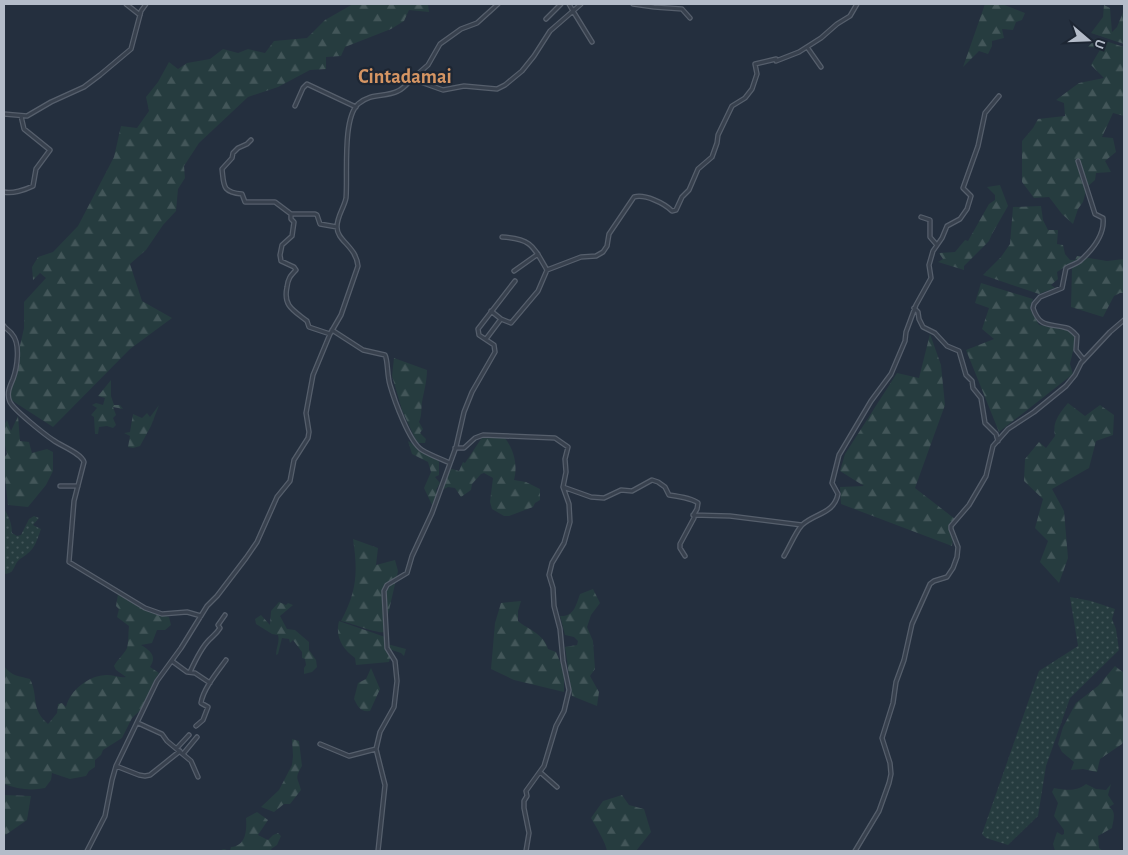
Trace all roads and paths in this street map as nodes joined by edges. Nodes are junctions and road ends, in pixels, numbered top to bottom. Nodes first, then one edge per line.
1 (126, 4) edge
2 (498, 4) edge
3 (561, 4) edge
4 (569, 4) edge
5 (581, 4) edge
6 (633, 4) edge
7 (857, 4) edge
8 (143, 5) edge
9 (573, 11) junction
10 (140, 15) junction
11 (546, 18) dead end
12 (690, 18) dead end
13 (592, 42) dead end
14 (807, 47) junction
15 (822, 67) dead end
16 (412, 79) junction
17 (999, 96) dead end
18 (295, 106) dead end
19 (356, 107) junction
20 (4, 114) edge
21 (21, 116) junction
22 (251, 140) dead end
23 (1078, 161) dead end
24 (4, 192) edge
25 (291, 214) junction
26 (921, 217) dead end
27 (337, 227) junction
28 (502, 237) dead end
29 (936, 244) junction
30 (538, 254) junction
31 (548, 270) junction
32 (514, 271) dead end
33 (515, 280) dead end
34 (914, 308) junction
35 (491, 310) junction
36 (501, 318) junction
37 (1124, 320) edge
38 (4, 326) edge
39 (331, 332) junction
40 (486, 339) junction
41 (1084, 360) junction
42 (998, 442) junction
43 (455, 448) junction
44 (450, 463) junction
45 (60, 486) dead end
46 (78, 486) junction
47 (563, 487) junction
48 (694, 515) junction
49 (802, 525) junction
50 (685, 556) dead end
51 (784, 556) dead end
52 (225, 615) dead end
53 (201, 616) junction
54 (226, 660) dead end
55 (172, 661) junction
56 (190, 672) junction
57 (210, 684) junction
58 (138, 723) junction
59 (196, 726) dead end
60 (189, 735) dead end
61 (197, 737) dead end
62 (320, 744) dead end
63 (376, 749) junction
64 (180, 751) junction
65 (116, 766) junction
66 (540, 772) junction
67 (198, 777) dead end
68 (556, 787) dead end
69 (88, 851) edge
70 (378, 851) edge
71 (526, 851) edge
72 (855, 851) edge

1 - 10 street
2 - 16 street
3 - 11 street
4 - 9 street
5 - 9 street
6 - 12 street
7 - 14 street
8 - 10 street
9 - 13 street
9 - 16 street
10 - 21 street
14 - 15 street
14 - 31 street
16 - 19 street
17 - 29 street
18 - 19 street
19 - 27 street
20 - 21 street
21 - 24 street
22 - 25 street
23 - 41 street
25 - 27 street
25 - 39 street
26 - 29 street
27 - 39 street
28 - 30 street
29 - 34 street
30 - 31 street
30 - 32 street
31 - 36 street
33 - 35 street
34 - 42 street
34 - 49 street
35 - 36 street
35 - 40 street
36 - 40 street
37 - 41 street
38 - 46 street
39 - 44 street
39 - 53 street
40 - 43 street
41 - 42 street
42 - 72 street
43 - 44 street
43 - 47 street
44 - 63 street
45 - 46 street
46 - 53 street
47 - 48 street
47 - 66 street
48 - 49 street
48 - 50 street
49 - 51 street
52 - 56 street
53 - 55 street
54 - 57 street
55 - 56 street
55 - 58 street
56 - 57 street
57 - 59 street
58 - 64 street
58 - 65 street
60 - 64 street
61 - 64 street
62 - 63 street
63 - 70 street
64 - 65 street
64 - 67 street
65 - 69 street
66 - 68 street
66 - 71 street

